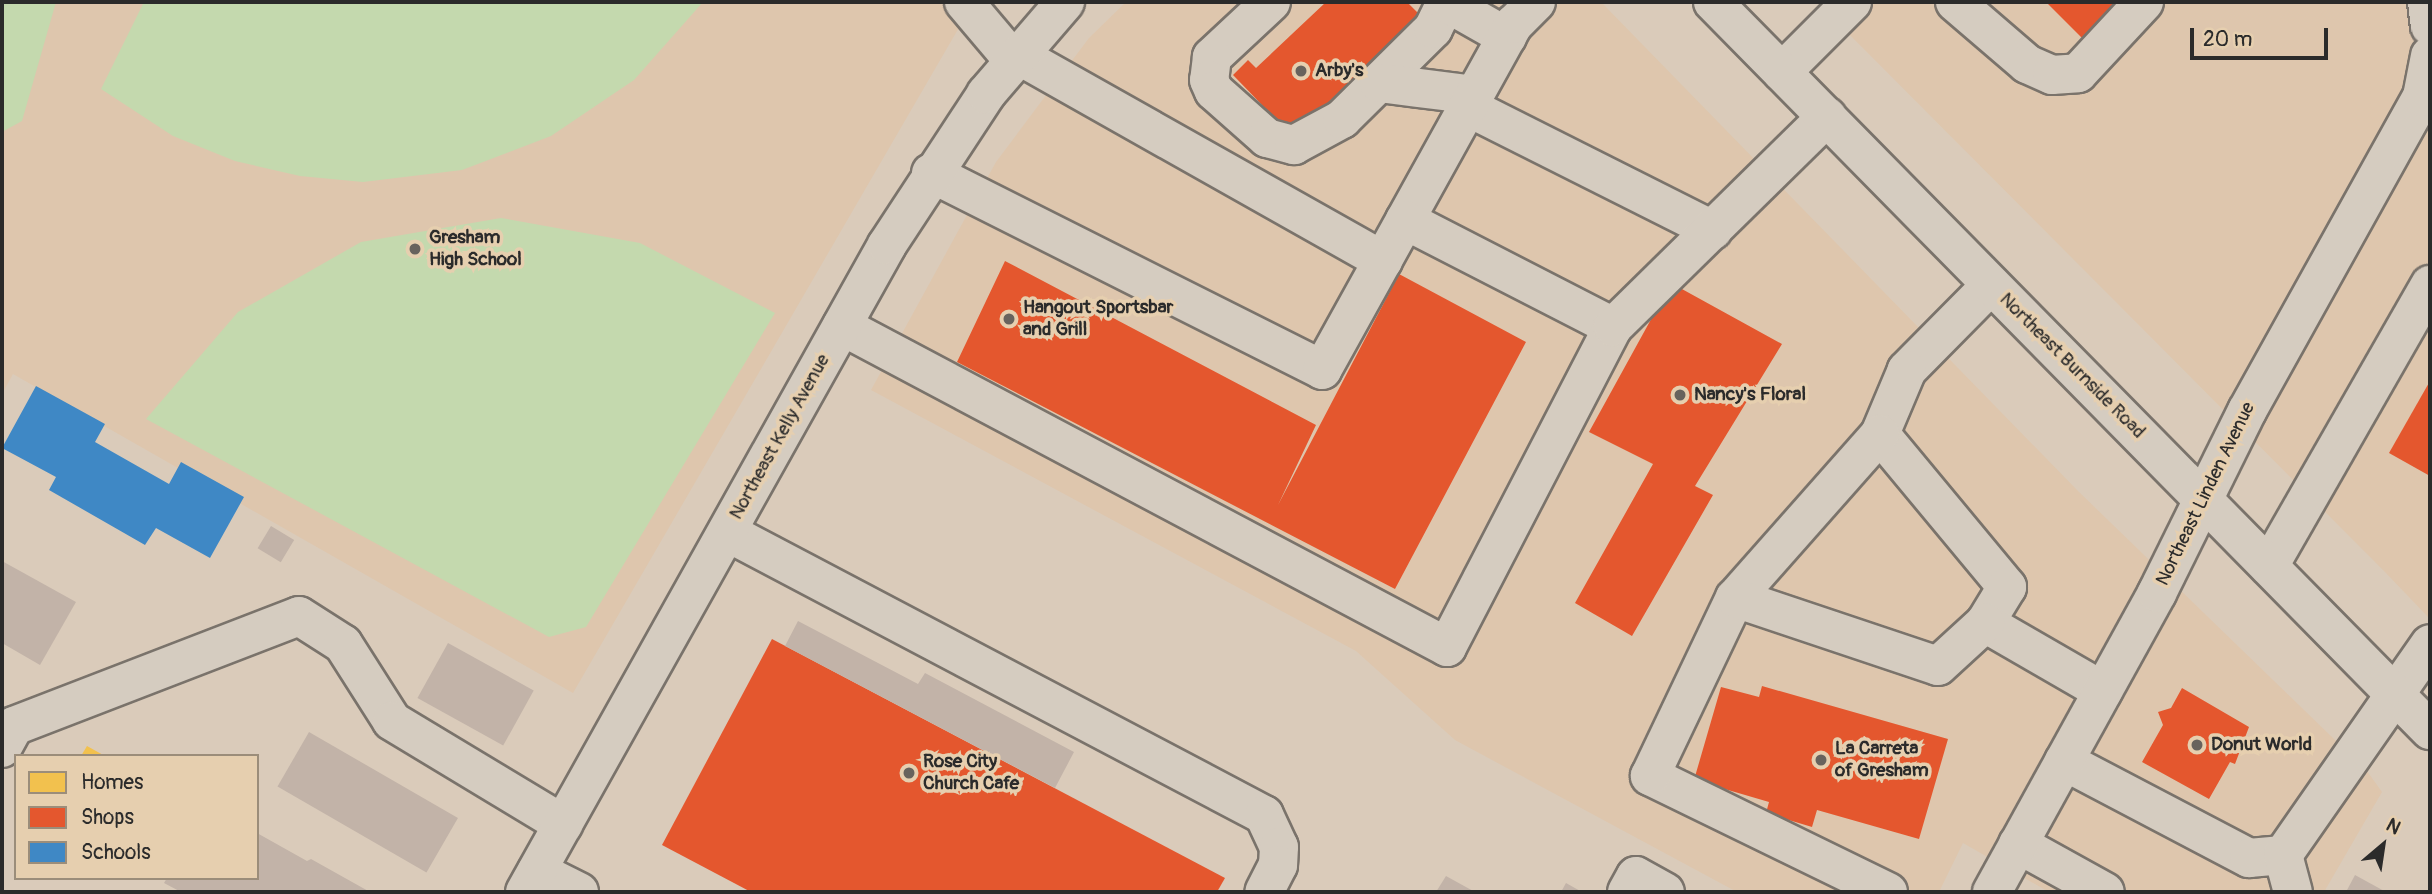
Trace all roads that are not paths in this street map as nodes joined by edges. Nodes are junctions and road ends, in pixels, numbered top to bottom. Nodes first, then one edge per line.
1 (964, 2) edge
2 (1065, 2) edge
3 (1271, 2) edge
4 (1447, 2) edge
5 (1536, 2) edge
6 (1713, 2) edge
7 (1852, 2) edge
8 (1955, 2) edge
9 (2144, 2) edge
10 (2427, 2) edge
11 (2430, 26) edge
12 (1507, 37) junction
13 (2430, 56) edge
14 (1015, 58) junction
15 (1782, 72) junction
16 (1379, 83) junction
17 (1471, 101) junction
18 (1827, 117) junction
19 (931, 173) junction
20 (1405, 220) junction
21 (1713, 230) junction
22 (1383, 261) junction
23 (1991, 285) junction
24 (2430, 285) edge
25 (842, 326) junction
26 (1614, 327) junction
27 (1880, 434) junction
28 (2203, 499) junction
29 (727, 532) junction
30 (2269, 566) junction
31 (1735, 598) junction
32 (1985, 623) junction
33 (2430, 644) edge
34 (2103, 691) junction
35 (2396, 695) junction
36 (2430, 730) edge
37 (2, 748) edge
38 (2064, 761) junction
39 (563, 824) junction
40 (2018, 844) junction
41 (2283, 855) junction
42 (531, 882) edge
43 (579, 892) edge
44 (1264, 892) edge
45 (1627, 892) edge
46 (1665, 892) edge
47 (1888, 892) edge
48 (1992, 892) edge
49 (2105, 892) edge
50 (2293, 892) edge

1 - 14 street
2 - 14 street, Northeast Kelly Avenue
3 - 16 street
4 - 12 street
4 - 16 street
5 - 12 street
6 - 15 street, Northeast Burnside Road
7 - 15 street
8 - 9 street
10 - 11 street
12 - 17 street
13 - 28 street, Northeast Linden Avenue
14 - 19 street, Northeast Kelly Avenue
14 - 22 street
15 - 18 street, Northeast Burnside Road
16 - 17 street
17 - 20 street
17 - 21 street
18 - 21 street
18 - 23 street, Northeast Burnside Road
19 - 22 street
19 - 25 street, Northeast Kelly Avenue
20 - 22 street
20 - 26 street
21 - 26 street
23 - 27 street
23 - 28 street, Northeast Burnside Road
24 - 30 street
25 - 26 street
25 - 29 street, Northeast Kelly Avenue
27 - 31 street
27 - 32 street
28 - 30 street, Northeast Burnside Road
28 - 34 street, Northeast Linden Avenue
29 - 39 street, Northeast Kelly Avenue
29 - 44 street
30 - 35 street, Northeast Burnside Road
31 - 32 street
31 - 47 street
32 - 34 street
33 - 35 street
34 - 38 street, Northeast Linden Avenue
35 - 36 street, Northeast Burnside Road
35 - 41 street
37 - 39 street
38 - 40 street, Northeast Linden Avenue
38 - 41 street
39 - 42 street, Northeast Kelly Avenue
40 - 48 street, Northeast Linden Avenue
40 - 49 street
41 - 50 street
42 - 43 street
45 - 46 street

